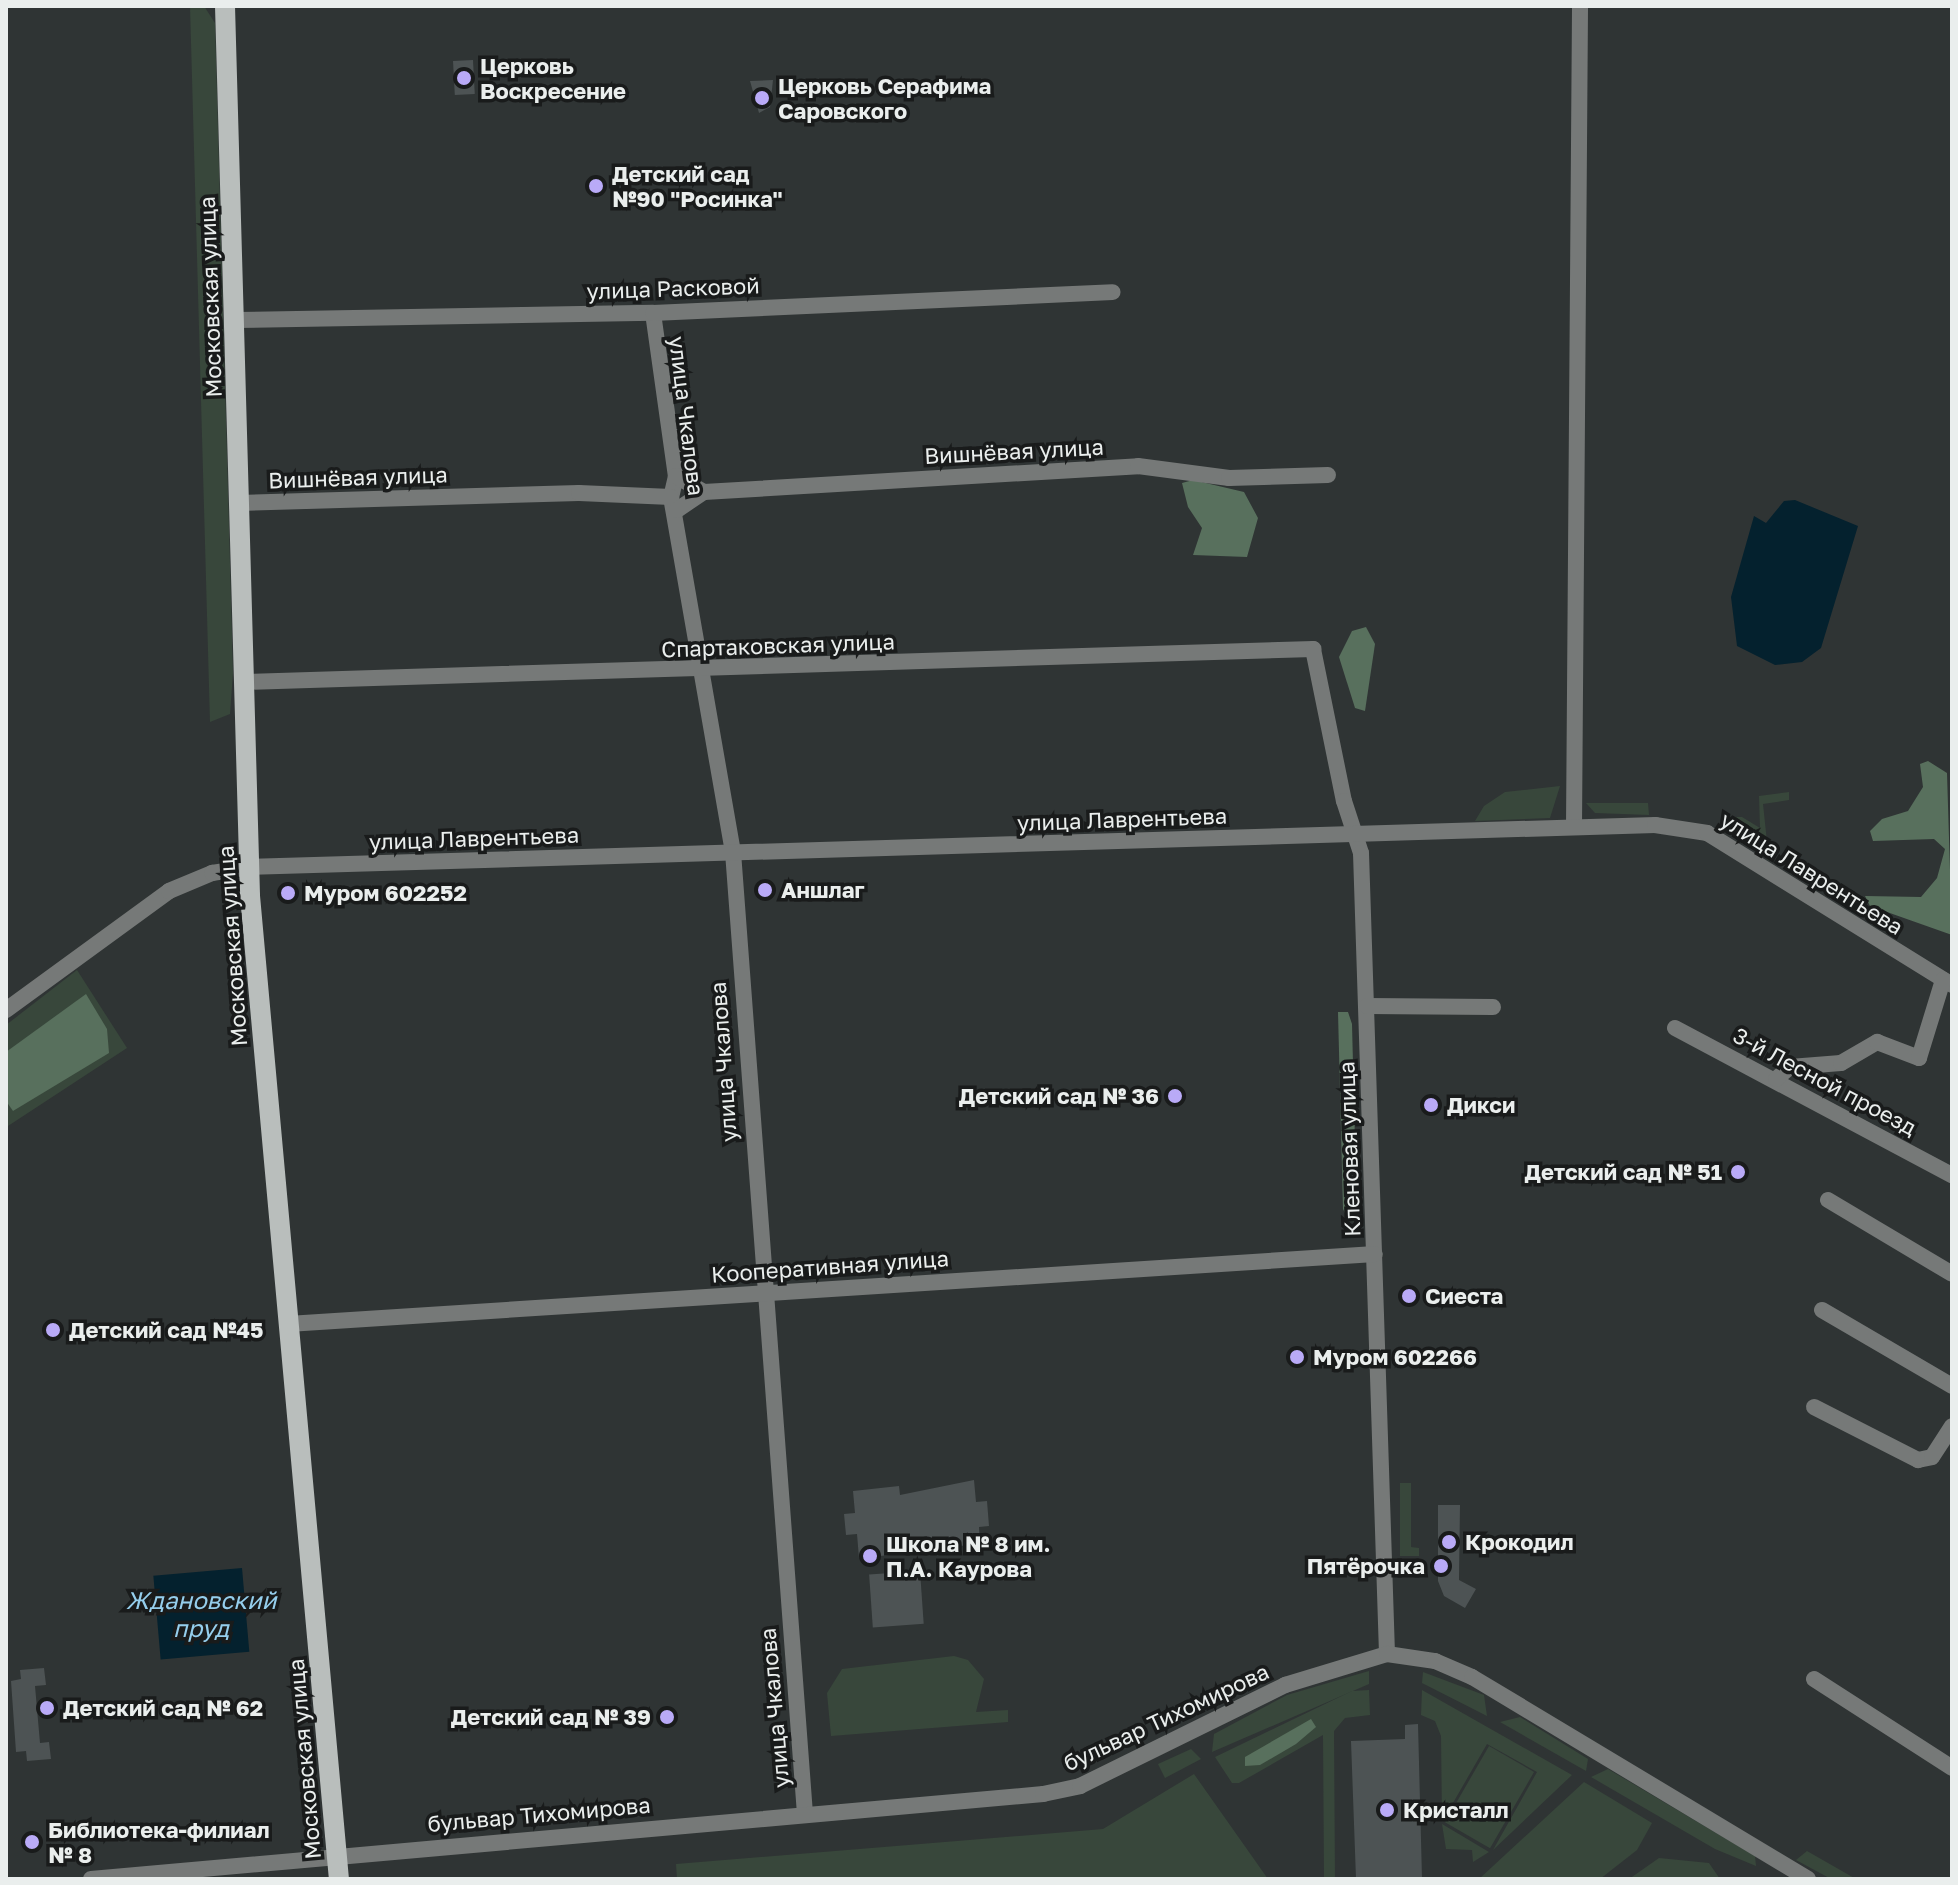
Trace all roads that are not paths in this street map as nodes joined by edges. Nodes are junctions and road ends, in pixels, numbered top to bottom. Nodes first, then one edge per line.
1 (225, 6) edge
2 (1580, 6) edge
3 (1113, 292) dead end
4 (653, 313) junction
5 (235, 320) junction
6 (1328, 475) dead end
7 (676, 476) junction
8 (704, 492) junction
9 (239, 503) junction
10 (674, 503) junction
11 (1313, 649) joint
12 (704, 670) junction
13 (243, 682) junction
14 (1574, 827) junction
15 (1355, 834) junction
16 (733, 852) junction
17 (248, 867) junction
18 (1948, 982) edge
19 (1367, 1006) junction
20 (1493, 1007) dead end
21 (6, 1010) edge
22 (1675, 1028) dead end
23 (1776, 1079) junction
24 (1952, 1175) edge
25 (1828, 1200) dead end
26 (1375, 1254) junction
27 (1952, 1274) edge
28 (762, 1292) junction
29 (1822, 1310) dead end
30 (288, 1324) junction
31 (1952, 1386) edge
32 (1814, 1407) dead end
33 (1952, 1426) edge
34 (1387, 1654) junction
35 (1814, 1679) dead end
36 (1952, 1768) edge
37 (805, 1814) junction
38 (336, 1854) junction
39 (91, 1879) edge
40 (339, 1879) edge
41 (1808, 1879) edge

1 - 5 main road, Московская улица
2 - 14 street
3 - 4 street, улица Расковой
4 - 5 street, улица Расковой
4 - 7 street, улица Чкалова
5 - 9 main road, Московская улица
6 - 8 street, Вишнёвая улица
7 - 8 street
7 - 10 street, улица Чкалова
8 - 10 street
9 - 10 street, Вишнёвая улица
9 - 13 main road, Московская улица
10 - 12 street, улица Чкалова
11 - 12 street, Спартаковская улица
11 - 15 street, Кленовая улица
12 - 13 street, Спартаковская улица
12 - 16 street, улица Чкалова
13 - 17 main road, Московская улица
14 - 15 street, улица Лаврентьева
14 - 18 street, улица Лаврентьева
15 - 16 street, улица Лаврентьева
15 - 19 street, Кленовая улица
16 - 17 street, улица Лаврентьева
16 - 28 street, улица Чкалова
17 - 21 street, улица Лаврентьева
17 - 30 main road, Московская улица
18 - 23 street
19 - 20 street
19 - 26 street, Кленовая улица
22 - 23 street, 3-й Лесной проезд
23 - 24 street, 3-й Лесной проезд
25 - 27 street
26 - 28 street, Кооперативная улица
26 - 34 street, Кленовая улица
28 - 30 street, Кооперативная улица
28 - 37 street, улица Чкалова
29 - 31 street
30 - 38 main road, Московская улица
32 - 33 street
34 - 37 street, бульвар Тихомирова
34 - 41 street, бульвар Тихомирова
35 - 36 street
37 - 38 street, бульвар Тихомирова
38 - 39 street, бульвар Тихомирова
38 - 40 main road, Московская улица

